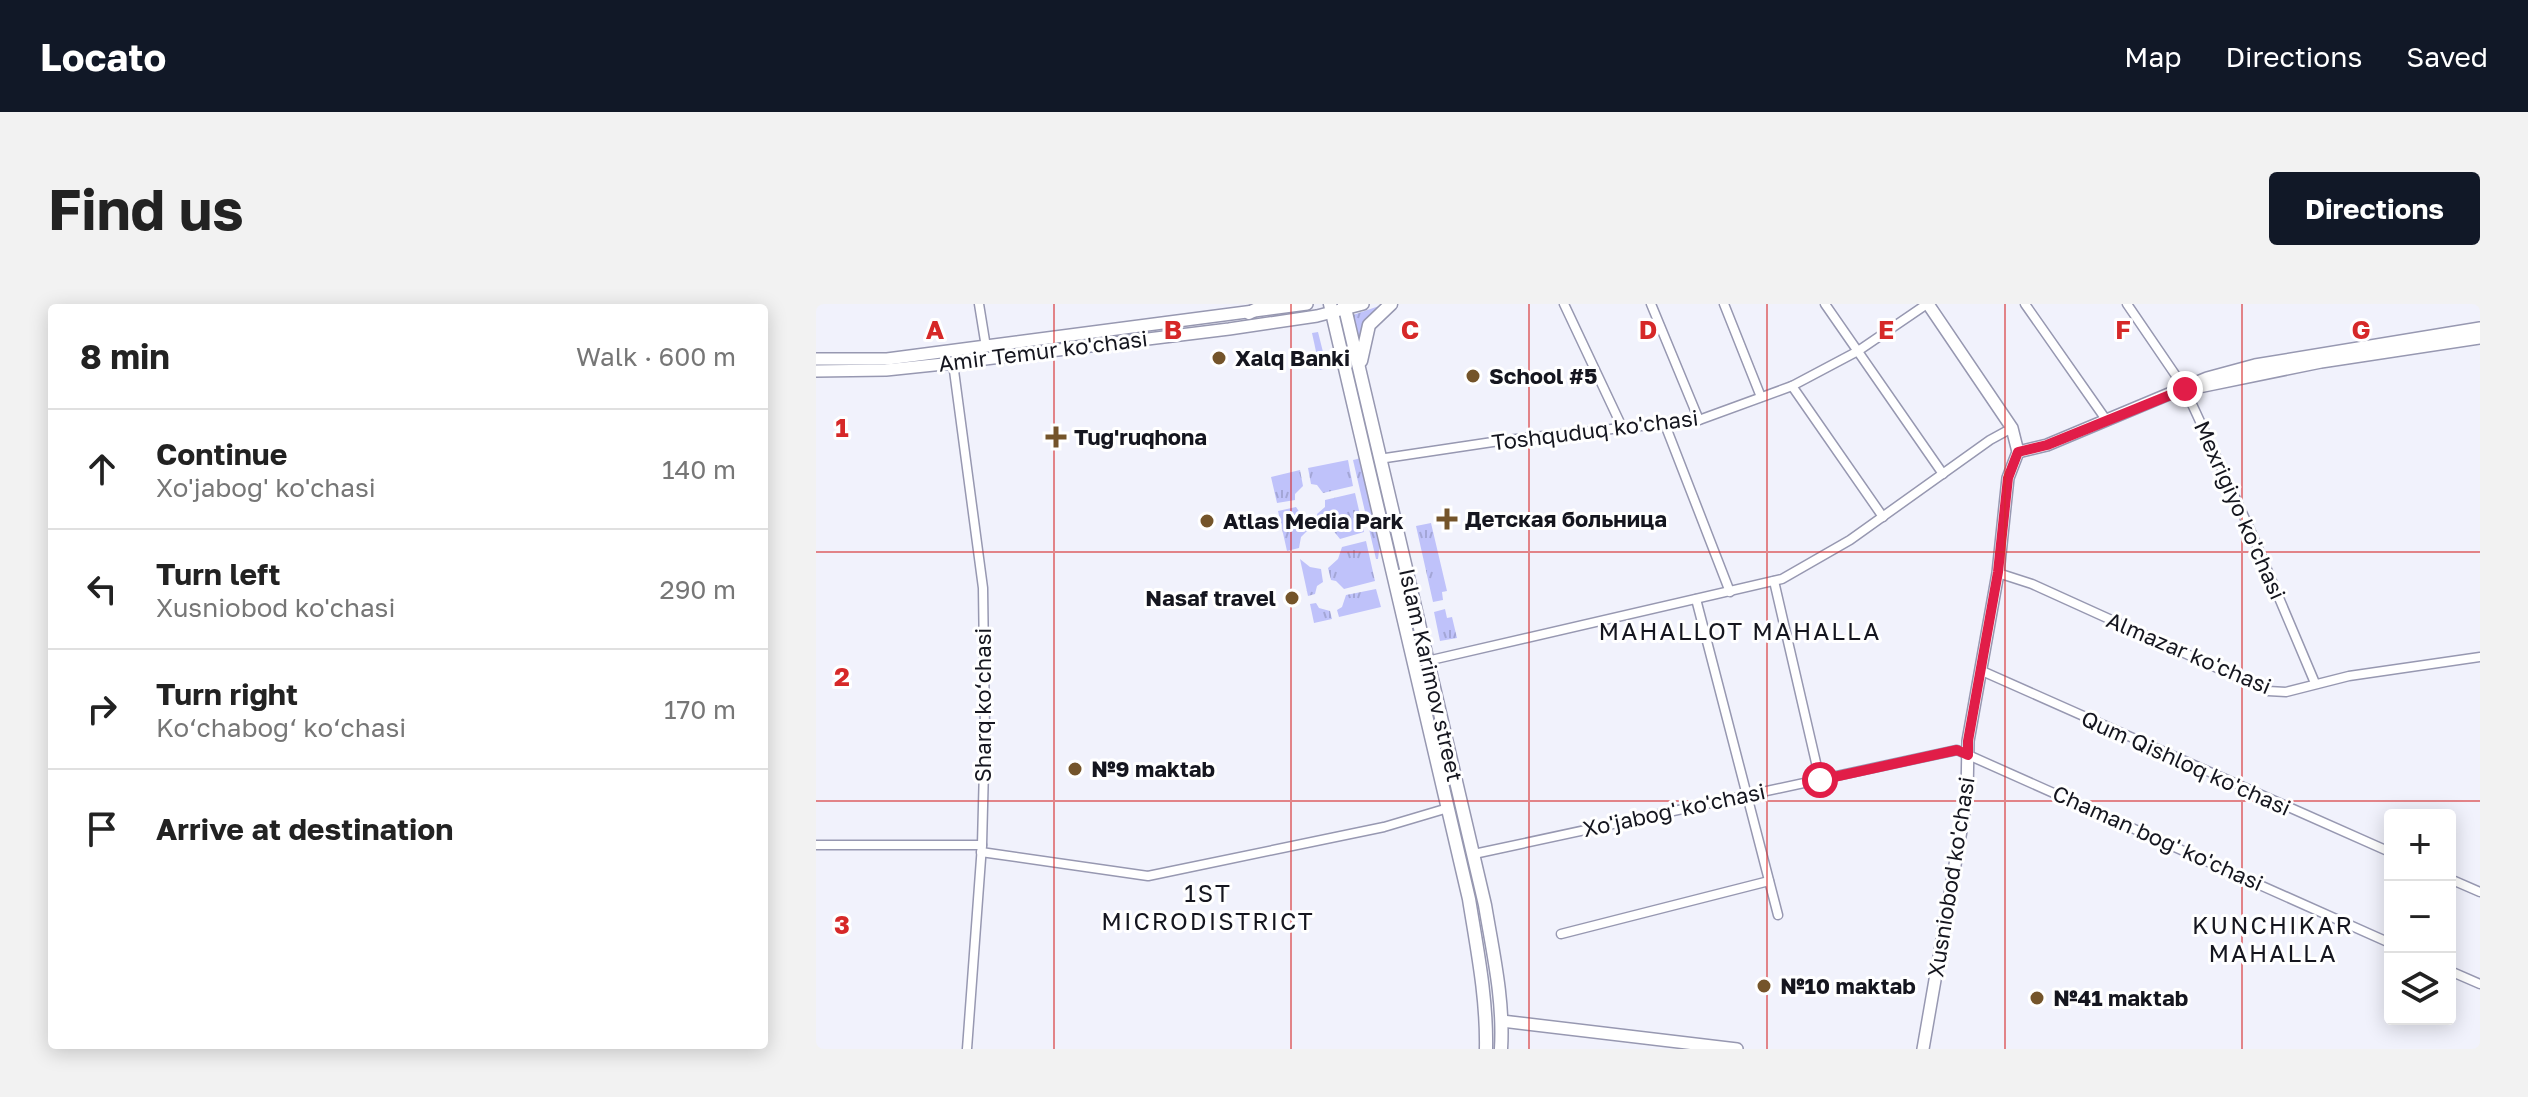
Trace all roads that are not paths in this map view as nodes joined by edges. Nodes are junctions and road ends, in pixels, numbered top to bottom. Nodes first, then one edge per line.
1 (979, 304) edge
2 (1267, 304) edge
3 (1307, 304) edge
4 (1363, 304) edge
5 (1391, 304) edge
6 (1564, 304) edge
7 (1651, 304) edge
8 (1724, 304) edge
9 (1825, 304) edge
10 (1927, 304) edge
11 (2025, 304) edge
12 (2127, 304) edge
13 (1338, 308) edge
14 (1249, 313) junction
15 (2480, 328) edge
16 (2480, 338) edge
17 (986, 347) junction
18 (1858, 351) junction
19 (816, 359) edge
20 (953, 363) junction
21 (816, 371) edge
22 (1360, 372) junction
23 (1792, 386) junction
24 (2185, 389) junction
25 (1761, 397) junction
26 (1699, 420) junction
27 (2107, 421) junction
28 (1664, 422) junction
29 (1622, 427) junction
30 (2012, 428) junction
31 (2018, 452) junction
32 (1379, 459) junction
33 (1943, 474) junction
34 (1883, 517) junction
35 (1998, 573) junction
36 (1774, 581) junction
37 (1730, 592) junction
38 (1696, 599) junction
39 (2480, 657) edge
40 (1427, 661) junction
41 (1982, 671) junction
42 (2315, 683) junction
43 (1968, 755) junction
44 (1820, 780) junction
45 (1747, 795) junction
46 (1448, 808) junction
47 (816, 845) edge
48 (982, 849) junction
49 (2384, 849) edge
50 (1474, 854) junction
51 (1769, 881) junction
52 (2455, 881) edge
53 (2480, 892) edge
54 (1483, 896) junction
55 (1469, 899) junction
56 (1778, 915) dead end
57 (1561, 934) dead end
58 (2384, 940) edge
59 (2456, 974) edge
60 (2480, 984) edge
61 (1502, 1021) junction
62 (1684, 1046) edge
63 (967, 1049) edge
64 (1486, 1049) edge
65 (1501, 1049) edge
66 (1737, 1049) edge
67 (1923, 1049) edge

1 - 17 street
2 - 14 main road
3 - 14 main road, Amir Temur ko'chasi
4 - 13 main road, Amir Temur ko'chasi
5 - 22 main road
6 - 29 street
7 - 26 street
8 - 25 street
9 - 18 street
10 - 18 street, Toshquduq ko'chasi
10 - 30 main road
11 - 27 street
12 - 24 street, Mexrigiyo ko'chasi
13 - 20 main road, Amir Temur ko'chasi
13 - 22 main road, Islam Karimov street
13 - 46 main road, Islam Karimov street
14 - 17 main road, Amir Temur ko'chasi
15 - 24 main road
16 - 24 main road
17 - 19 main road, Amir Temur ko'chasi
18 - 23 street, Toshquduq ko'chasi
18 - 33 street
20 - 21 main road, Amir Temur ko'chasi
20 - 48 street, Sharq ko‘chasi
22 - 32 main road, Islam Karimov street
23 - 25 street, Toshquduq ko'chasi
23 - 34 street
24 - 27 main road
24 - 42 street, Mexrigiyo ko'chasi
25 - 26 street, Toshquduq ko'chasi
26 - 28 street, Toshquduq ko'chasi
27 - 31 main road
28 - 29 street, Toshquduq ko'chasi
28 - 37 street
29 - 32 street, Toshquduq ko'chasi
30 - 31 main road
30 - 33 street
31 - 35 main road, Xusniobod ko'chasi
32 - 40 main road, Islam Karimov street
33 - 34 street
34 - 36 street
35 - 41 main road, Xusniobod ko'chasi
35 - 42 street, Almazar ko'chasi
36 - 37 street
36 - 44 street
37 - 38 street
38 - 40 street
38 - 45 street
39 - 42 street, Almazar ko'chasi
40 - 50 main road, Islam Karimov street
41 - 43 main road, Xusniobod ko'chasi
41 - 49 street, Qum Qishloq ko'chasi
43 - 44 street, Xo'jabog' ko'chasi
43 - 58 street, Chaman bog' ko'chasi
43 - 67 main road, Xusniobod ko'chasi
44 - 45 street, Xo'jabog' ko'chasi
45 - 50 street, Xo'jabog' ko'chasi
45 - 51 street
46 - 48 street
46 - 55 main road, Islam Karimov street
47 - 48 street
48 - 63 street, Sharq ko‘chasi
50 - 54 main road, Islam Karimov street
51 - 56 street
51 - 57 street
52 - 53 street
54 - 55 main road
54 - 61 main road, Islam Karimov street
55 - 64 main road, Islam Karimov street
59 - 60 street
61 - 62 main road
61 - 65 main road, Islam Karimov street
62 - 66 main road

